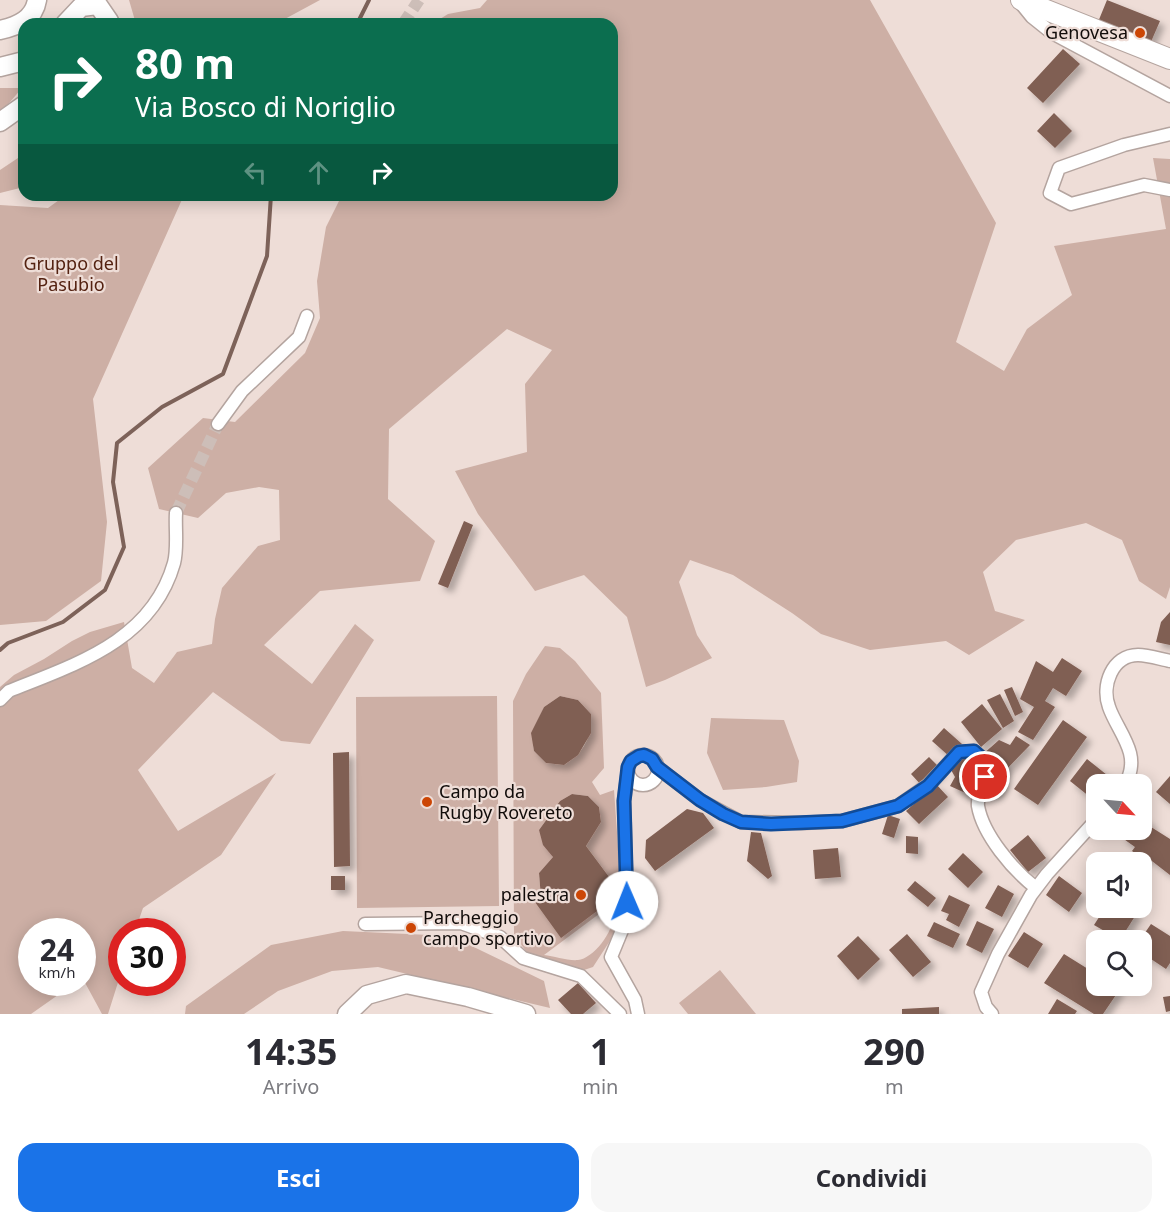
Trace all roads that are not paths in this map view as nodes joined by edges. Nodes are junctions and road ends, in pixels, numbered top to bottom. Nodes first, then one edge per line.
1 (37, 0) edge
2 (1020, 0) edge
3 (30, 18) edge
4 (71, 18) edge
5 (107, 18) edge
6 (18, 23) edge
7 (0, 30) edge
8 (1170, 59) edge
9 (18, 62) edge
10 (0, 67) edge
11 (1170, 96) edge
12 (18, 109) edge
13 (0, 122) edge
14 (1170, 134) edge
15 (1170, 190) edge
16 (307, 316) dead end
17 (218, 424) tunnel mouth
18 (176, 513) tunnel mouth
19 (1170, 661) edge
20 (0, 700) edge
21 (657, 767) junction
22 (628, 771) junction
23 (1131, 774) edge
24 (1086, 831) edge
25 (1036, 888) junction
26 (365, 924) dead end
27 (347, 1014) edge
28 (526, 1014) edge
29 (620, 1014) edge
30 (638, 1014) edge
31 (992, 1014) edge

1 - 3 main road
2 - 8 main road
2 - 11 street
4 - 5 main road
6 - 7 main road
9 - 10 main road
12 - 13 main road
14 - 15 street
16 - 17 street
18 - 20 street
19 - 23 street
21 - 22 street
21 - 22 street
21 - 25 street
22 - 30 street
24 - 25 street
25 - 31 street
26 - 29 street
27 - 28 main road

